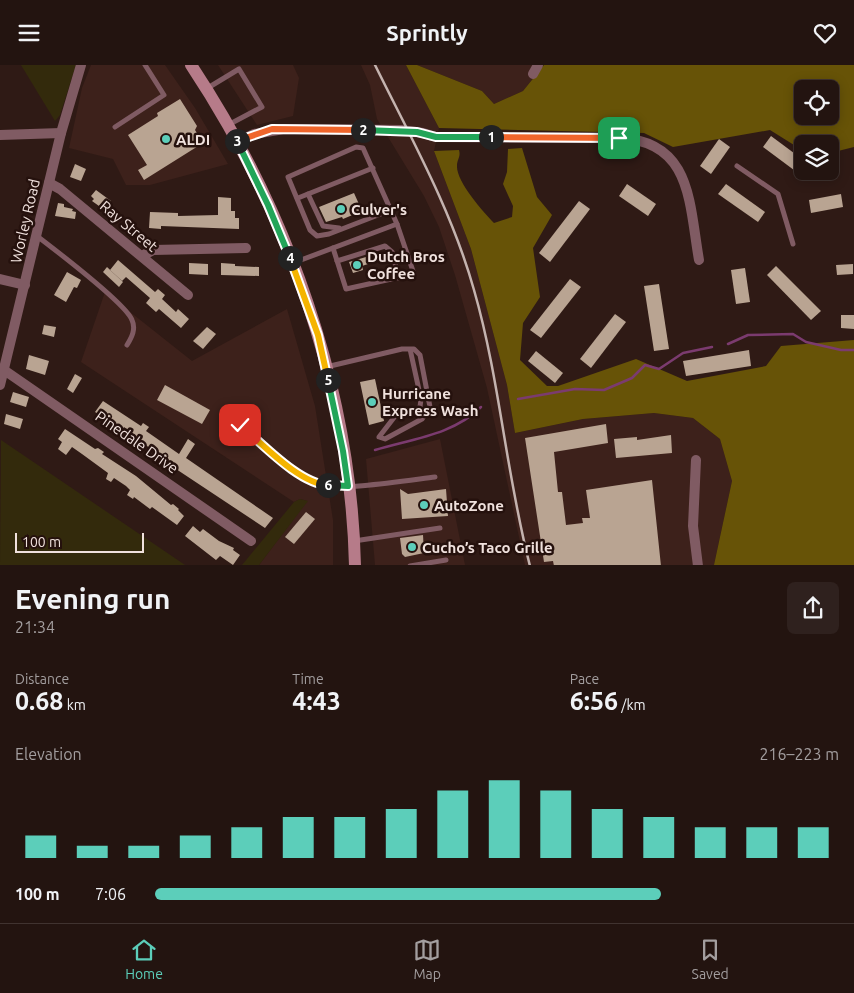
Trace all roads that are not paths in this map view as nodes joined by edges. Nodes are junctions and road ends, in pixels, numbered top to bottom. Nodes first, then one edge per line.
1 (81, 65) edge
2 (145, 65) edge
3 (193, 66) edge
4 (206, 89) junction
5 (228, 126) junction
6 (115, 127) dead end
7 (61, 133) junction
8 (0, 135) edge
9 (237, 142) junction
10 (737, 167) dead end
11 (373, 168) junction
12 (49, 183) junction
13 (308, 194) junction
14 (298, 198) junction
15 (391, 209) junction
16 (397, 224) junction
17 (343, 228) junction
18 (37, 236) junction
19 (793, 244) dead end
20 (246, 248) dead end
21 (333, 248) junction
22 (142, 256) junction
23 (699, 259) dead end
24 (338, 261) junction
25 (292, 263) junction
26 (399, 278) junction
27 (0, 279) edge
28 (25, 285) junction
29 (188, 295) dead end
30 (127, 345) dead end
31 (410, 349) junction
32 (325, 367) junction
33 (4, 370) junction
34 (0, 385) edge
35 (240, 425) dead end
36 (696, 460) dead end
37 (435, 477) dead end
38 (348, 486) junction
39 (440, 528) dead end
40 (251, 541) dead end
41 (354, 541) junction
42 (446, 559) dead end
43 (355, 565) edge
44 (410, 565) edge
45 (698, 565) edge

1 - 7 street, Worley Road
2 - 6 lane
3 - 4 main road
4 - 5 main road
4 - 5 lane
5 - 9 main road
7 - 8 street
7 - 12 street, Worley Road
9 - 23 street
9 - 25 main road
10 - 19 lane
11 - 13 lane
11 - 14 lane
11 - 15 lane
12 - 18 street, Worley Road
12 - 22 street, Ray Street
13 - 14 lane
13 - 17 lane
14 - 17 lane
15 - 16 lane
15 - 17 lane
16 - 21 lane
16 - 26 lane
18 - 28 street, Worley Road
18 - 30 lane
20 - 22 street
21 - 24 lane
21 - 25 lane
22 - 29 street, Ray Street
24 - 26 lane
24 - 26 lane
25 - 32 main road
27 - 28 street
28 - 33 street, Worley Road
31 - 31 lane
31 - 32 lane
32 - 38 main road
33 - 34 street, Worley Road
33 - 40 street, Pinedale Drive
35 - 38 lane
36 - 45 street
37 - 38 lane
38 - 41 main road
39 - 41 lane
41 - 43 main road
42 - 44 lane

